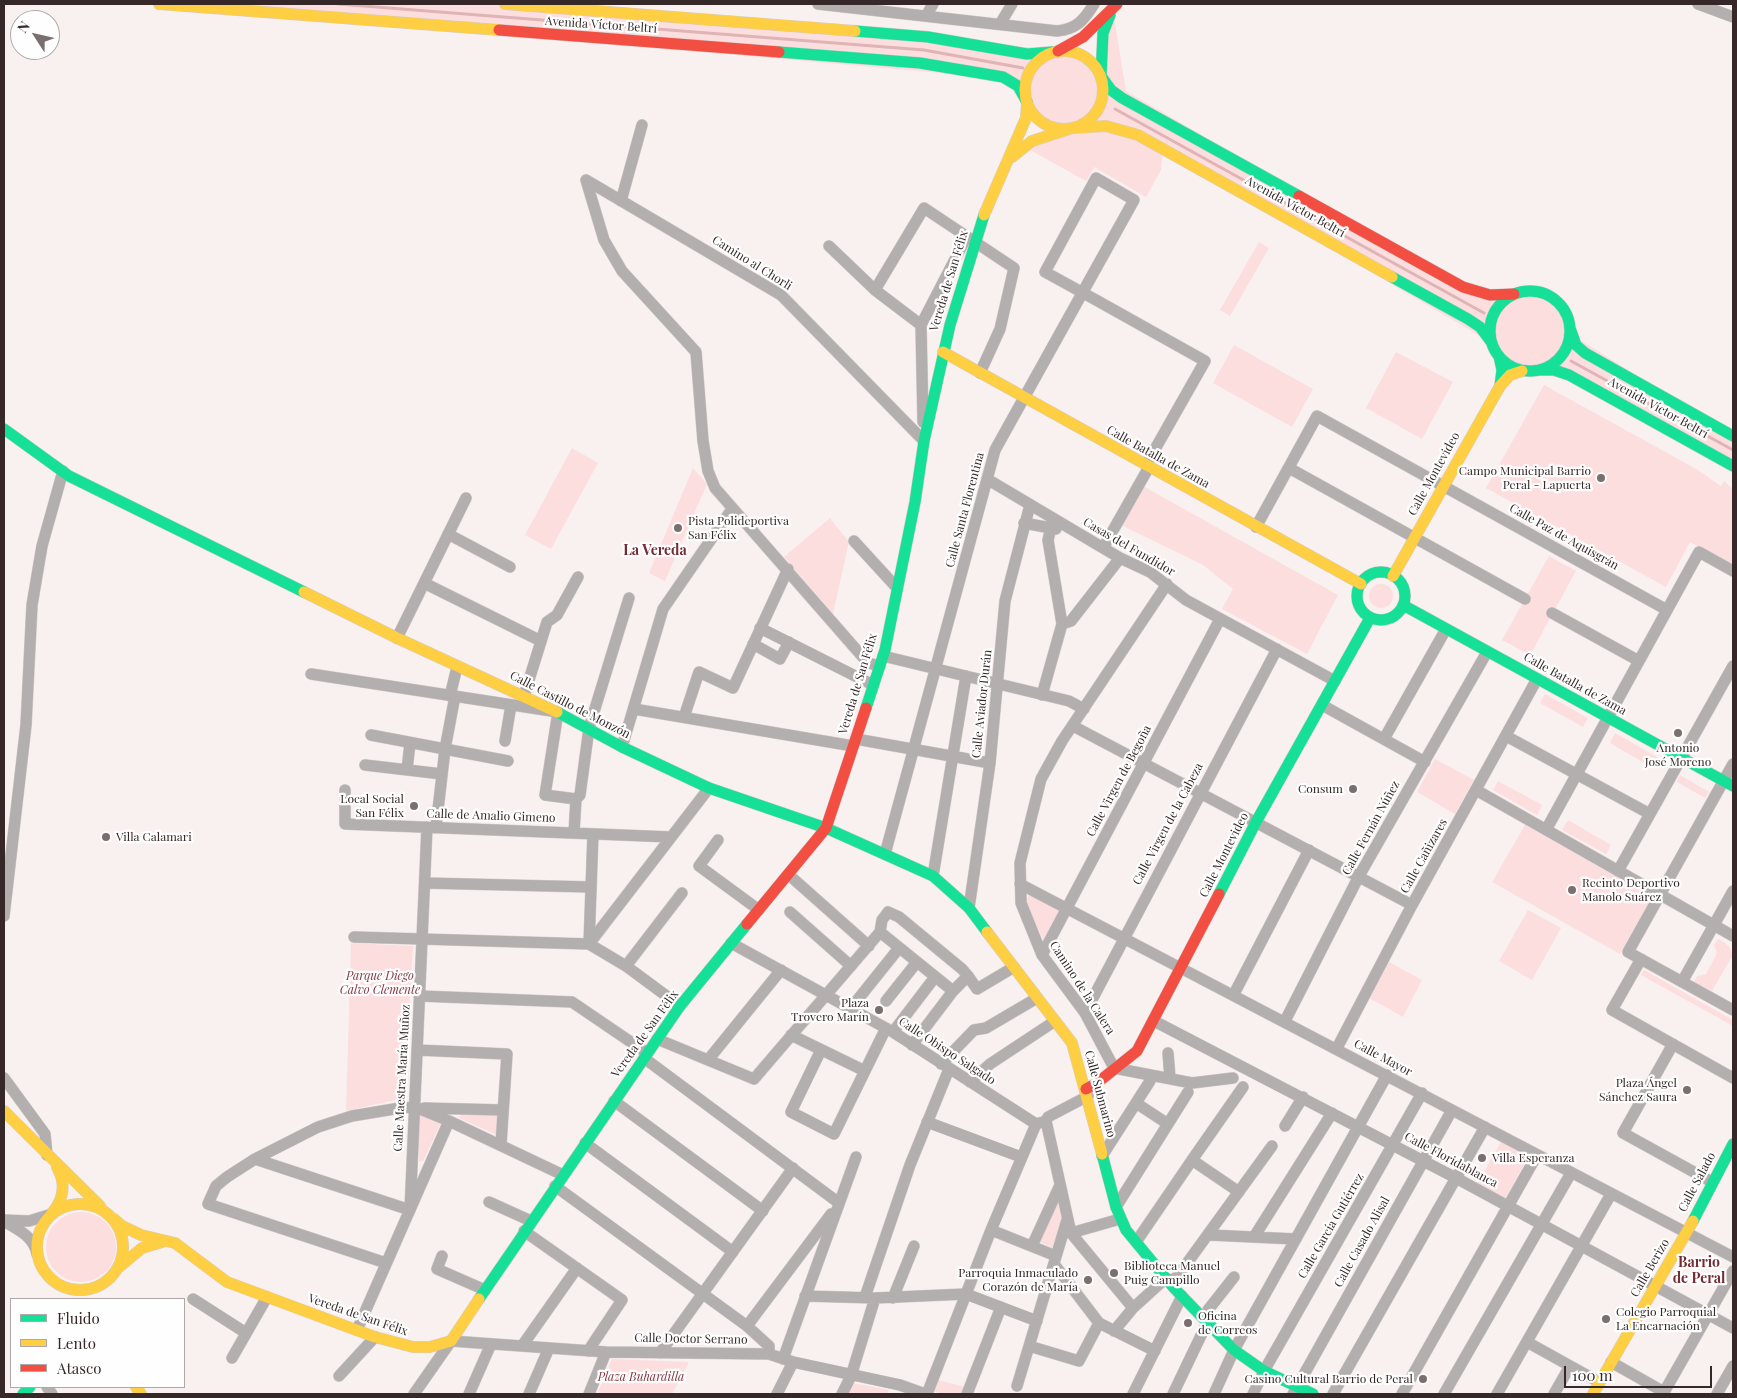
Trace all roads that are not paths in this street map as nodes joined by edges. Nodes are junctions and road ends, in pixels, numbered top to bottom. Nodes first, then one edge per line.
1 (159, 4) edge
2 (504, 4) edge
3 (818, 4) edge
4 (933, 4) edge
5 (1012, 4) edge
6 (1094, 4) edge
7 (1117, 4) edge
8 (1698, 4) edge
9 (853, 6) edge
10 (926, 16) junction
11 (1733, 17) edge
12 (1000, 24) junction
13 (1055, 51) junction
14 (1101, 76) junction
15 (1027, 102) junction
16 (642, 125) dead end
17 (1072, 128) junction
18 (1007, 163) junction
19 (621, 201) junction
20 (970, 241) junction
21 (829, 246) dead end
22 (875, 290) junction
23 (1082, 292) junction
24 (1514, 294) junction
25 (921, 325) junction
26 (1570, 328) junction
27 (1492, 342) junction
28 (943, 352) junction
29 (1499, 356) junction
30 (1522, 370) junction
31 (1540, 370) junction
32 (980, 373) junction
33 (1500, 386) junction
34 (1024, 398) junction
35 (4, 429) edge
36 (1733, 436) edge
37 (924, 442) junction
38 (1147, 466) junction
39 (1733, 466) edge
40 (1289, 468) junction
41 (63, 472) junction
42 (987, 479) junction
43 (1443, 486) junction
44 (466, 498) dead end
45 (1030, 505) junction
46 (732, 509) junction
47 (1024, 523) junction
48 (1052, 523) junction
49 (1256, 527) junction
50 (448, 534) junction
51 (1414, 538) junction
52 (854, 541) dead end
53 (1103, 548) junction
54 (1120, 558) junction
55 (510, 567) dead end
56 (788, 569) junction
57 (1733, 570) edge
58 (1393, 576) junction
59 (578, 577) dead end
60 (424, 583) junction
61 (1167, 584) junction
62 (1361, 584) junction
63 (897, 588) junction
64 (629, 598) dead end
65 (1525, 599) dead end
66 (1403, 606) junction
67 (1667, 610) junction
68 (1552, 613) dead end
69 (1370, 618) junction
70 (1220, 619) junction
71 (1062, 624) junction
72 (760, 628) junction
73 (1446, 629) junction
74 (397, 638) junction
75 (541, 640) junction
76 (789, 642) junction
77 (753, 644) junction
78 (1277, 649) junction
79 (1487, 652) junction
80 (881, 661) junction
81 (1639, 661) junction
82 (457, 666) junction
83 (1733, 666) edge
84 (936, 669) junction
85 (311, 674) dead end
86 (966, 676) junction
87 (1537, 679) junction
88 (1336, 680) junction
89 (998, 684) junction
90 (873, 685) junction
91 (1042, 695) junction
92 (452, 696) junction
93 (524, 696) junction
94 (511, 705) junction
95 (1322, 705) junction
96 (634, 709) junction
97 (1084, 709) junction
98 (558, 712) junction
99 (684, 718) junction
100 (1608, 718) junction
101 (1073, 726) junction
102 (589, 728) junction
103 (371, 736) dead end
104 (1506, 736) junction
105 (1384, 739) junction
106 (505, 740) dead end
107 (854, 742) junction
108 (410, 743) junction
109 (622, 747) junction
110 (445, 749) junction
111 (914, 749) junction
112 (953, 755) junction
113 (1682, 758) junction
114 (508, 761) dead end
115 (1425, 762) junction
116 (990, 763) junction
117 (1144, 763) junction
118 (1733, 764) edge
119 (365, 765) dead end
120 (407, 770) junction
121 (442, 774) junction
122 (1577, 774) junction
123 (1728, 784) edge
124 (708, 788) junction
125 (346, 790) dead end
126 (1476, 790) junction
127 (1200, 793) junction
128 (576, 799) junction
129 (1650, 814) junction
130 (1256, 822) junction
131 (432, 827) junction
132 (826, 828) junction
133 (1546, 830) junction
134 (574, 833) junction
135 (593, 834) junction
136 (671, 837) junction
137 (718, 840) dead end
138 (1309, 850) junction
139 (885, 854) junction
140 (1618, 871) junction
141 (789, 875) junction
142 (933, 876) junction
143 (1359, 876) junction
144 (425, 883) junction
145 (1020, 884) junction
146 (590, 887) junction
147 (1733, 891) edge
148 (682, 893) dead end
149 (1660, 894) junction
150 (1412, 904) junction
151 (969, 908) junction
152 (1067, 908) junction
153 (759, 910) junction
154 (790, 912) dead end
155 (4, 916) edge
156 (1714, 925) junction
157 (880, 932) junction
158 (1733, 936) edge
159 (354, 937) dead end
160 (1125, 937) junction
161 (422, 939) junction
162 (732, 943) junction
163 (588, 944) junction
164 (869, 946) junction
165 (899, 948) junction
166 (1042, 955) junction
167 (1641, 958) junction
168 (917, 962) junction
169 (626, 966) junction
170 (851, 966) junction
171 (1014, 967) junction
172 (1182, 967) junction
173 (780, 970) junction
174 (968, 976) junction
175 (935, 977) junction
176 (1682, 982) junction
177 (953, 991) junction
178 (1234, 994) junction
179 (826, 995) junction
180 (420, 996) junction
181 (1038, 998) junction
182 (886, 1000) dead end
183 (680, 1006) junction
184 (851, 1008) junction
185 (1733, 1010) edge
186 (1085, 1013) junction
187 (1055, 1021) junction
188 (1154, 1021) junction
189 (1285, 1021) junction
190 (890, 1030) junction
191 (791, 1035) junction
192 (657, 1039) junction
193 (1673, 1044) junction
194 (912, 1045) junction
195 (1337, 1048) junction
196 (417, 1050) junction
197 (821, 1050) junction
198 (1168, 1053) dead end
199 (646, 1056) junction
200 (708, 1060) junction
201 (945, 1066) junction
202 (1114, 1068) junction
203 (865, 1071) junction
204 (1387, 1075) junction
205 (4, 1078) edge
206 (1170, 1078) junction
207 (1232, 1078) dead end
208 (1733, 1078) edge
209 (1150, 1081) dead end
210 (970, 1082) junction
211 (1242, 1086) dead end
212 (1188, 1092) dead end
213 (1087, 1093) junction
214 (1422, 1093) junction
215 (1303, 1097) junction
216 (614, 1101) junction
217 (1136, 1103) junction
218 (414, 1107) junction
219 (503, 1110) junction
220 (1452, 1110) junction
221 (4, 1111) edge
222 (1332, 1113) junction
223 (450, 1121) junction
224 (927, 1122) junction
225 (1041, 1122) junction
226 (1168, 1124) junction
227 (1285, 1126) dead end
228 (1360, 1127) junction
229 (1485, 1127) junction
230 (585, 1143) junction
231 (501, 1144) junction
232 (1733, 1144) edge
233 (1393, 1145) junction
234 (1272, 1146) dead end
235 (1537, 1155) junction
236 (47, 1156) junction
237 (1102, 1156) junction
238 (856, 1157) dead end
239 (1021, 1157) junction
240 (255, 1159) junction
241 (1192, 1160) junction
242 (1424, 1161) junction
243 (56, 1165) junction
244 (793, 1168) junction
245 (1571, 1172) junction
246 (563, 1175) junction
247 (1456, 1178) junction
248 (1712, 1182) junction
249 (1060, 1185) junction
250 (555, 1186) junction
251 (1239, 1192) junction
252 (1611, 1194) junction
253 (488, 1202) dead end
254 (839, 1203) junction
255 (1508, 1206) junction
256 (410, 1210) junction
257 (763, 1211) junction
258 (1118, 1213) junction
259 (52, 1214) junction
260 (110, 1216) junction
261 (1068, 1218) junction
262 (4, 1221) edge
263 (531, 1221) junction
264 (1541, 1224) junction
265 (991, 1230) junction
266 (524, 1232) junction
267 (1686, 1233) junction
268 (1071, 1234) junction
269 (1209, 1235) junction
270 (1254, 1237) junction
271 (1296, 1239) junction
272 (167, 1242) junction
273 (1136, 1242) junction
274 (914, 1246) dead end
275 (1032, 1246) junction
276 (1582, 1246) junction
277 (733, 1252) junction
278 (37, 1254) junction
279 (442, 1256) dead end
280 (1733, 1258) edge
281 (1055, 1260) junction
282 (386, 1263) junction
283 (577, 1268) junction
284 (116, 1270) junction
285 (1733, 1271) edge
286 (1234, 1277) dead end
287 (1168, 1280) junction
288 (55, 1282) junction
289 (103, 1283) junction
290 (1656, 1284) junction
291 (485, 1290) junction
292 (702, 1294) junction
293 (966, 1294) junction
294 (805, 1296) junction
295 (1182, 1296) junction
296 (267, 1297) junction
297 (870, 1297) junction
298 (68, 1298) edge
299 (93, 1298) edge
300 (893, 1298) junction
301 (193, 1299) dead end
302 (1001, 1307) junction
303 (1133, 1308) junction
304 (1208, 1310) dead end
305 (1709, 1314) junction
306 (1037, 1321) junction
307 (1099, 1322) junction
308 (1207, 1323) junction
309 (746, 1326) junction
310 (1733, 1328) edge
311 (356, 1330) junction
312 (1114, 1331) junction
313 (246, 1333) junction
314 (375, 1337) junction
315 (451, 1341) junction
316 (1527, 1342) junction
317 (492, 1344) junction
318 (522, 1346) junction
319 (1029, 1346) junction
320 (549, 1348) junction
321 (1234, 1350) junction
322 (588, 1351) junction
323 (1155, 1351) junction
324 (606, 1352) junction
325 (660, 1353) junction
326 (769, 1354) junction
327 (232, 1358) dead end
328 (788, 1360) junction
329 (1611, 1362) junction
330 (1570, 1366) junction
331 (1733, 1366) edge
332 (1264, 1371) junction
333 (339, 1376) dead end
334 (851, 1376) junction
335 (1600, 1382) junction
336 (1017, 1386) dead end
337 (898, 1390) edge
338 (1295, 1391) edge
339 (1664, 1393) edge
340 (414, 1394) edge
341 (469, 1394) edge
342 (529, 1394) edge
343 (589, 1394) edge
344 (777, 1394) edge
345 (842, 1394) edge
346 (926, 1394) edge
347 (967, 1394) edge
348 (1133, 1394) edge
349 (1173, 1394) edge
350 (1214, 1394) edge
351 (1253, 1394) edge
352 (1313, 1394) edge
353 (1333, 1394) edge
354 (1402, 1394) edge
355 (1444, 1394) edge
356 (1497, 1394) edge
357 (1554, 1394) edge
358 (1593, 1394) edge
359 (1717, 1394) edge

1 - 15 main road, Avenida Víctor Beltrí
2 - 13 main road, Avenida Víctor Beltrí
3 - 9 street
4 - 10 street
5 - 12 street
6 - 12 street
7 - 13 main road
7 - 14 main road
8 - 11 street
9 - 10 street
10 - 12 street
13 - 14 main road
13 - 15 main road
14 - 17 main road
14 - 24 main road, Avenida Víctor Beltrí
15 - 17 main road
15 - 18 main road, Vereda de San Félix
16 - 19 street
17 - 18 main road
17 - 27 main road, Avenida Víctor Beltrí
18 - 20 main road, Vereda de San Félix
19 - 37 street, Camino al Chorli
19 - 46 street, Camino al Chorli
20 - 22 street
20 - 25 street
20 - 28 main road, Vereda de San Félix
20 - 32 street
21 - 22 street
22 - 25 street
23 - 23 street, Calle Santa Florentina
23 - 34 street, Calle Santa Florentina
23 - 38 street
24 - 26 main road
24 - 27 main road
25 - 37 street, Vereda de San Félix
26 - 31 main road
26 - 36 main road, Avenida Víctor Beltrí
27 - 29 main road
28 - 32 main road, Calle Batalla de Zama
28 - 37 main road, Vereda de San Félix
29 - 30 main road
29 - 33 main road, Calle Montevideo
30 - 31 main road
30 - 33 main road, Calle Montevideo
31 - 39 main road, Avenida Víctor Beltrí
32 - 34 main road, Calle Batalla de Zama
33 - 43 main road, Calle Montevideo
34 - 38 main road, Calle Batalla de Zama
34 - 42 street, Calle Santa Florentina
35 - 41 main road, Calle Castillo de Monzón
37 - 63 main road, Vereda de San Félix
38 - 49 main road, Calle Batalla de Zama
38 - 53 street
40 - 43 street, Calle Paz de Aquisgrán
40 - 49 street
40 - 51 street
41 - 74 main road, Calle Castillo de Monzón
41 - 155 street
42 - 45 street, Casas del Fundidor
42 - 84 street, Calle Santa Florentina
43 - 51 main road, Calle Montevideo
43 - 67 street, Calle Paz de Aquisgrán
44 - 50 street
45 - 47 street, Calle Aviador Durán
45 - 48 street, Casas del Fundidor
46 - 56 street
46 - 96 street
47 - 48 street
47 - 89 street, Calle Aviador Durán
48 - 53 street, Casas del Fundidor
48 - 71 street
49 - 62 main road, Calle Batalla de Zama
50 - 55 street
50 - 60 street
51 - 58 main road, Calle Montevideo
51 - 65 street
52 - 63 street
53 - 54 street, Casas del Fundidor
54 - 61 street, Casas del Fundidor
54 - 71 street
56 - 72 street
56 - 80 street
57 - 67 street
58 - 62 main road
58 - 66 main road
59 - 75 street
60 - 74 street
60 - 75 street
61 - 70 street, Casas del Fundidor
61 - 97 street, Camino de la Calera
62 - 69 main road
63 - 80 main road, Vereda de San Félix
64 - 102 street
66 - 69 main road
66 - 73 main road, Calle Batalla de Zama
67 - 81 street
68 - 81 street
69 - 88 main road, Calle Montevideo
70 - 78 street, Casas del Fundidor
70 - 117 street, Calle Virgen de Begoña
71 - 91 street
72 - 76 street
72 - 77 street
73 - 79 main road, Calle Batalla de Zama
73 - 105 street
74 - 82 main road, Calle Castillo de Monzón
75 - 93 street
76 - 77 street
76 - 90 street
77 - 99 street
78 - 88 street, Casas del Fundidor
78 - 127 street, Calle Virgen de la Cabeza
79 - 87 main road, Calle Batalla de Zama
79 - 115 street, Calle Fernán Núñez
80 - 84 street
80 - 90 main road, Vereda de San Félix
81 - 100 street
82 - 92 street, Calle Maestra María Muñoz
82 - 93 main road, Calle Castillo de Monzón
83 - 113 street
84 - 86 street
84 - 111 street, Calle Santa Florentina
85 - 92 street
86 - 89 street
86 - 112 street
87 - 100 main road, Calle Batalla de Zama
87 - 104 street, Calle Cañizares
88 - 95 main road, Calle Montevideo
89 - 91 street
89 - 116 street, Calle Aviador Durán
90 - 107 main road, Vereda de San Félix
91 - 97 street
92 - 94 street
92 - 110 street, Calle Maestra María Muñoz
93 - 98 main road, Calle Castillo de Monzón
94 - 98 street
94 - 106 street
95 - 105 street
95 - 130 main road, Calle Montevideo
96 - 99 street
96 - 109 street
97 - 101 street, Camino de la Calera
98 - 102 main road, Calle Castillo de Monzón
98 - 128 street
99 - 107 street
100 - 113 main road, Calle Batalla de Zama
100 - 122 street
101 - 117 street
101 - 145 street, Camino de la Calera
102 - 109 main road, Calle Castillo de Monzón
102 - 128 street
103 - 108 street
104 - 122 street
104 - 126 street, Calle Cañizares
105 - 115 street
107 - 111 street
107 - 132 main road, Vereda de San Félix
108 - 110 street
108 - 120 street
109 - 124 main road, Calle Castillo de Monzón
110 - 114 street
110 - 121 street, Calle Maestra María Muñoz
111 - 112 street
111 - 139 street, Calle Santa Florentina
112 - 116 street
112 - 142 street
113 - 123 main road, Calle Batalla de Zama
113 - 129 street
115 - 143 street, Calle Fernán Núñez
116 - 151 street, Calle Aviador Durán
117 - 127 street
117 - 152 street, Calle Virgen de Begoña
118 - 123 street
119 - 120 street
120 - 121 street
121 - 131 street, Calle Maestra María Muñoz
122 - 129 street
122 - 133 street
123 - 149 street
124 - 132 main road, Calle Castillo de Monzón
124 - 136 street
125 - 131 street, Calle de Amalio Gimeno
126 - 133 street
126 - 150 street, Calle Cañizares
127 - 130 street
127 - 160 street, Calle Virgen de la Cabeza
128 - 134 street
129 - 140 street
130 - 138 street
130 - 172 main road, Calle Montevideo
131 - 134 street, Calle de Amalio Gimeno
131 - 144 street, Calle Maestra María Muñoz
132 - 139 main road, Calle Submarino
132 - 141 main road, Vereda de San Félix
133 - 140 street
134 - 135 street, Calle de Amalio Gimeno
135 - 136 street, Calle de Amalio Gimeno
135 - 146 street
136 - 163 street
137 - 153 street
138 - 143 street
138 - 178 street
139 - 142 main road, Calle Submarino
140 - 149 street
141 - 153 main road, Vereda de San Félix
141 - 164 street
142 - 151 main road, Calle Submarino
143 - 150 street
143 - 189 street, Calle Fernán Núñez
144 - 146 street
144 - 161 street, Calle Maestra María Muñoz
145 - 152 street, Calle Mayor
145 - 166 street, Camino de la Calera
146 - 163 street
147 - 156 street
148 - 169 street
149 - 156 street
149 - 167 street
150 - 195 street, Calle Cañizares
151 - 171 main road, Calle Submarino
152 - 160 street, Calle Mayor
152 - 166 street, Calle Virgen de Begoña
153 - 162 main road, Vereda de San Félix
154 - 170 street
156 - 158 street
156 - 176 street
157 - 164 street
157 - 165 street
157 - 174 street
159 - 161 street
160 - 172 street, Calle Mayor
160 - 186 street, Calle Virgen de la Cabeza
161 - 163 street
161 - 180 street, Calle Maestra María Muñoz
162 - 173 street, Calle Obispo Salgado
162 - 183 main road, Vereda de San Félix
163 - 169 street
164 - 170 street
165 - 168 street
165 - 184 street
166 - 186 street, Camino de la Calera
167 - 176 street
167 - 193 street
168 - 175 street
168 - 182 street
169 - 183 street
170 - 179 street
171 - 174 street
171 - 181 main road, Calle Submarino
172 - 178 street, Calle Mayor
172 - 188 main road, Calle Montevideo
173 - 179 street, Calle Obispo Salgado
173 - 200 street
174 - 177 street
175 - 177 street
175 - 190 street
176 - 185 street
177 - 194 street
178 - 189 street, Calle Mayor
179 - 184 street, Calle Obispo Salgado
179 - 191 street
180 - 196 street, Calle Maestra María Muñoz
180 - 199 street
181 - 187 main road, Calle Submarino
181 - 201 street
183 - 192 main road, Vereda de San Félix
184 - 190 street, Calle Obispo Salgado
186 - 202 street, Camino de la Calera
187 - 210 street
187 - 213 main road, Calle Submarino
188 - 202 main road, Calle Montevideo
188 - 215 street, Calle Floridablanca
189 - 195 street, Calle Mayor
190 - 194 street, Calle Obispo Salgado
190 - 203 street
191 - 197 street
191 - 200 street
192 - 199 main road, Vereda de San Félix
192 - 200 street
193 - 208 street
193 - 248 street
194 - 201 street, Calle Obispo Salgado
195 - 204 street, Calle Mayor
196 - 218 street, Calle Maestra María Muñoz
196 - 219 street
197 - 203 street
197 - 203 street
198 - 206 street
199 - 216 main road, Vereda de San Félix
199 - 244 street
201 - 210 street, Calle Obispo Salgado
201 - 224 street
202 - 206 street
202 - 213 main road, Calle Montevideo
204 - 214 street, Calle Mayor
204 - 228 street
205 - 236 street
206 - 207 street
209 - 217 street
210 - 225 street, Calle Obispo Salgado
211 - 241 street
212 - 226 street
213 - 225 street
213 - 237 main road, Calle Submarino
214 - 220 street, Calle Mayor
214 - 233 street, Calle García Gutiérrez
215 - 222 street, Calle Floridablanca
215 - 227 street
216 - 230 main road, Vereda de San Félix
216 - 257 street
217 - 226 street
217 - 237 street
218 - 219 street
218 - 223 street
218 - 240 street
218 - 256 street, Calle Maestra María Muñoz
219 - 231 street
220 - 229 street, Calle Mayor
220 - 242 street, Calle Casado Alisal
221 - 236 main road
222 - 228 street, Calle Floridablanca
222 - 270 street
223 - 231 street
223 - 256 street, Calle Maestra María Muñoz
224 - 239 street
224 - 297 street
225 - 239 street
225 - 249 street
226 - 258 street
228 - 233 street, Calle Floridablanca
228 - 271 street
229 - 235 street, Calle Mayor
229 - 247 street
230 - 246 main road, Vereda de San Félix
230 - 277 street
231 - 246 street
232 - 248 main road, Calle Salado
233 - 242 street, Calle Floridablanca
233 - 332 street, Calle García Gutiérrez
234 - 251 street
235 - 245 street, Calle Mayor
235 - 255 street
236 - 243 main road
237 - 258 main road, Calle Submarino
238 - 254 street
239 - 265 street
240 - 256 street
240 - 282 street
241 - 251 street
241 - 273 street
242 - 247 street, Calle Floridablanca
242 - 338 street, Calle Casado Alisal
243 - 259 main road
243 - 260 main road
244 - 254 street
244 - 257 street
245 - 252 street, Calle Mayor
245 - 264 street
246 - 250 main road, Vereda de San Félix
247 - 255 street, Calle Floridablanca
247 - 353 street
248 - 267 main road, Calle Salado
249 - 261 street
249 - 275 street
250 - 263 main road, Vereda de San Félix
250 - 292 street
251 - 269 street
252 - 267 street, Calle Mayor
252 - 276 street
253 - 263 street
254 - 294 street
254 - 309 street
255 - 264 street, Calle Floridablanca
255 - 354 street
256 - 282 street, Calle Maestra María Muñoz
257 - 277 street
258 - 268 street
258 - 273 main road, Calle Submarino
259 - 260 main road
259 - 262 street
259 - 278 main road
260 - 272 main road, Vereda de San Félix
260 - 284 main road
261 - 268 street
261 - 281 street
262 - 278 street
263 - 266 main road, Vereda de San Félix
264 - 276 street, Calle Floridablanca
264 - 355 street
265 - 275 street
265 - 293 street
266 - 283 street
266 - 291 main road, Vereda de San Félix
267 - 280 street, Calle Mayor
267 - 290 main road, Calle Berizo
268 - 303 street
269 - 270 street
269 - 287 street
270 - 271 street
271 - 321 street
272 - 284 main road
272 - 296 main road, Vereda de San Félix
273 - 287 main road, Calle Submarino
274 - 300 street
275 - 281 street
276 - 290 street, Calle Floridablanca
276 - 316 street
277 - 292 street
278 - 288 main road
279 - 291 street
281 - 306 street
281 - 307 street
282 - 311 street, Calle Maestra María Muñoz
283 - 318 street
283 - 322 street
284 - 289 main road
285 - 305 street
286 - 304 street
287 - 295 main road, Calle Submarino
287 - 303 street
288 - 289 main road
288 - 298 main road
289 - 299 main road
290 - 305 street, Calle Floridablanca
290 - 329 main road, Calle Berizo
291 - 315 main road, Vereda de San Félix
292 - 309 street
292 - 325 street
293 - 300 street
293 - 302 street
293 - 346 street
294 - 297 street
294 - 328 street
295 - 308 main road, Calle Submarino
295 - 323 street
296 - 311 main road, Vereda de San Félix
296 - 313 street
297 - 300 street
297 - 334 street
301 - 313 street
302 - 306 street
302 - 347 street
303 - 312 street
305 - 310 street, Calle Floridablanca
305 - 339 street
306 - 319 street
307 - 312 street
307 - 319 street
308 - 321 main road, Calle Submarino
308 - 349 street
309 - 326 street
311 - 314 main road, Vereda de San Félix
312 - 323 street
313 - 327 street
314 - 315 main road, Vereda de San Félix
314 - 333 street
315 - 317 street, Calle Doctor Serrano
315 - 340 street
316 - 330 street
316 - 356 street
317 - 318 street, Calle Doctor Serrano
317 - 341 street
318 - 320 street, Calle Doctor Serrano
319 - 336 street
320 - 322 street, Calle Doctor Serrano
320 - 342 street
321 - 332 main road, Calle Submarino
321 - 350 street
322 - 324 street, Calle Doctor Serrano
323 - 348 street
324 - 325 street, Calle Doctor Serrano
324 - 343 street
325 - 326 street, Calle Doctor Serrano
326 - 328 street, Calle Doctor Serrano
328 - 334 street, Calle Doctor Serrano
328 - 344 street
329 - 335 main road, Calle Berizo
329 - 339 street
330 - 335 street
330 - 357 street
331 - 359 street
332 - 338 main road, Calle Submarino
332 - 351 street, Calle García Gutiérrez
334 - 337 street, Calle Doctor Serrano
334 - 345 street
335 - 358 main road, Calle Berizo
337 - 346 street, Calle Doctor Serrano
338 - 352 main road, Calle Submarino

